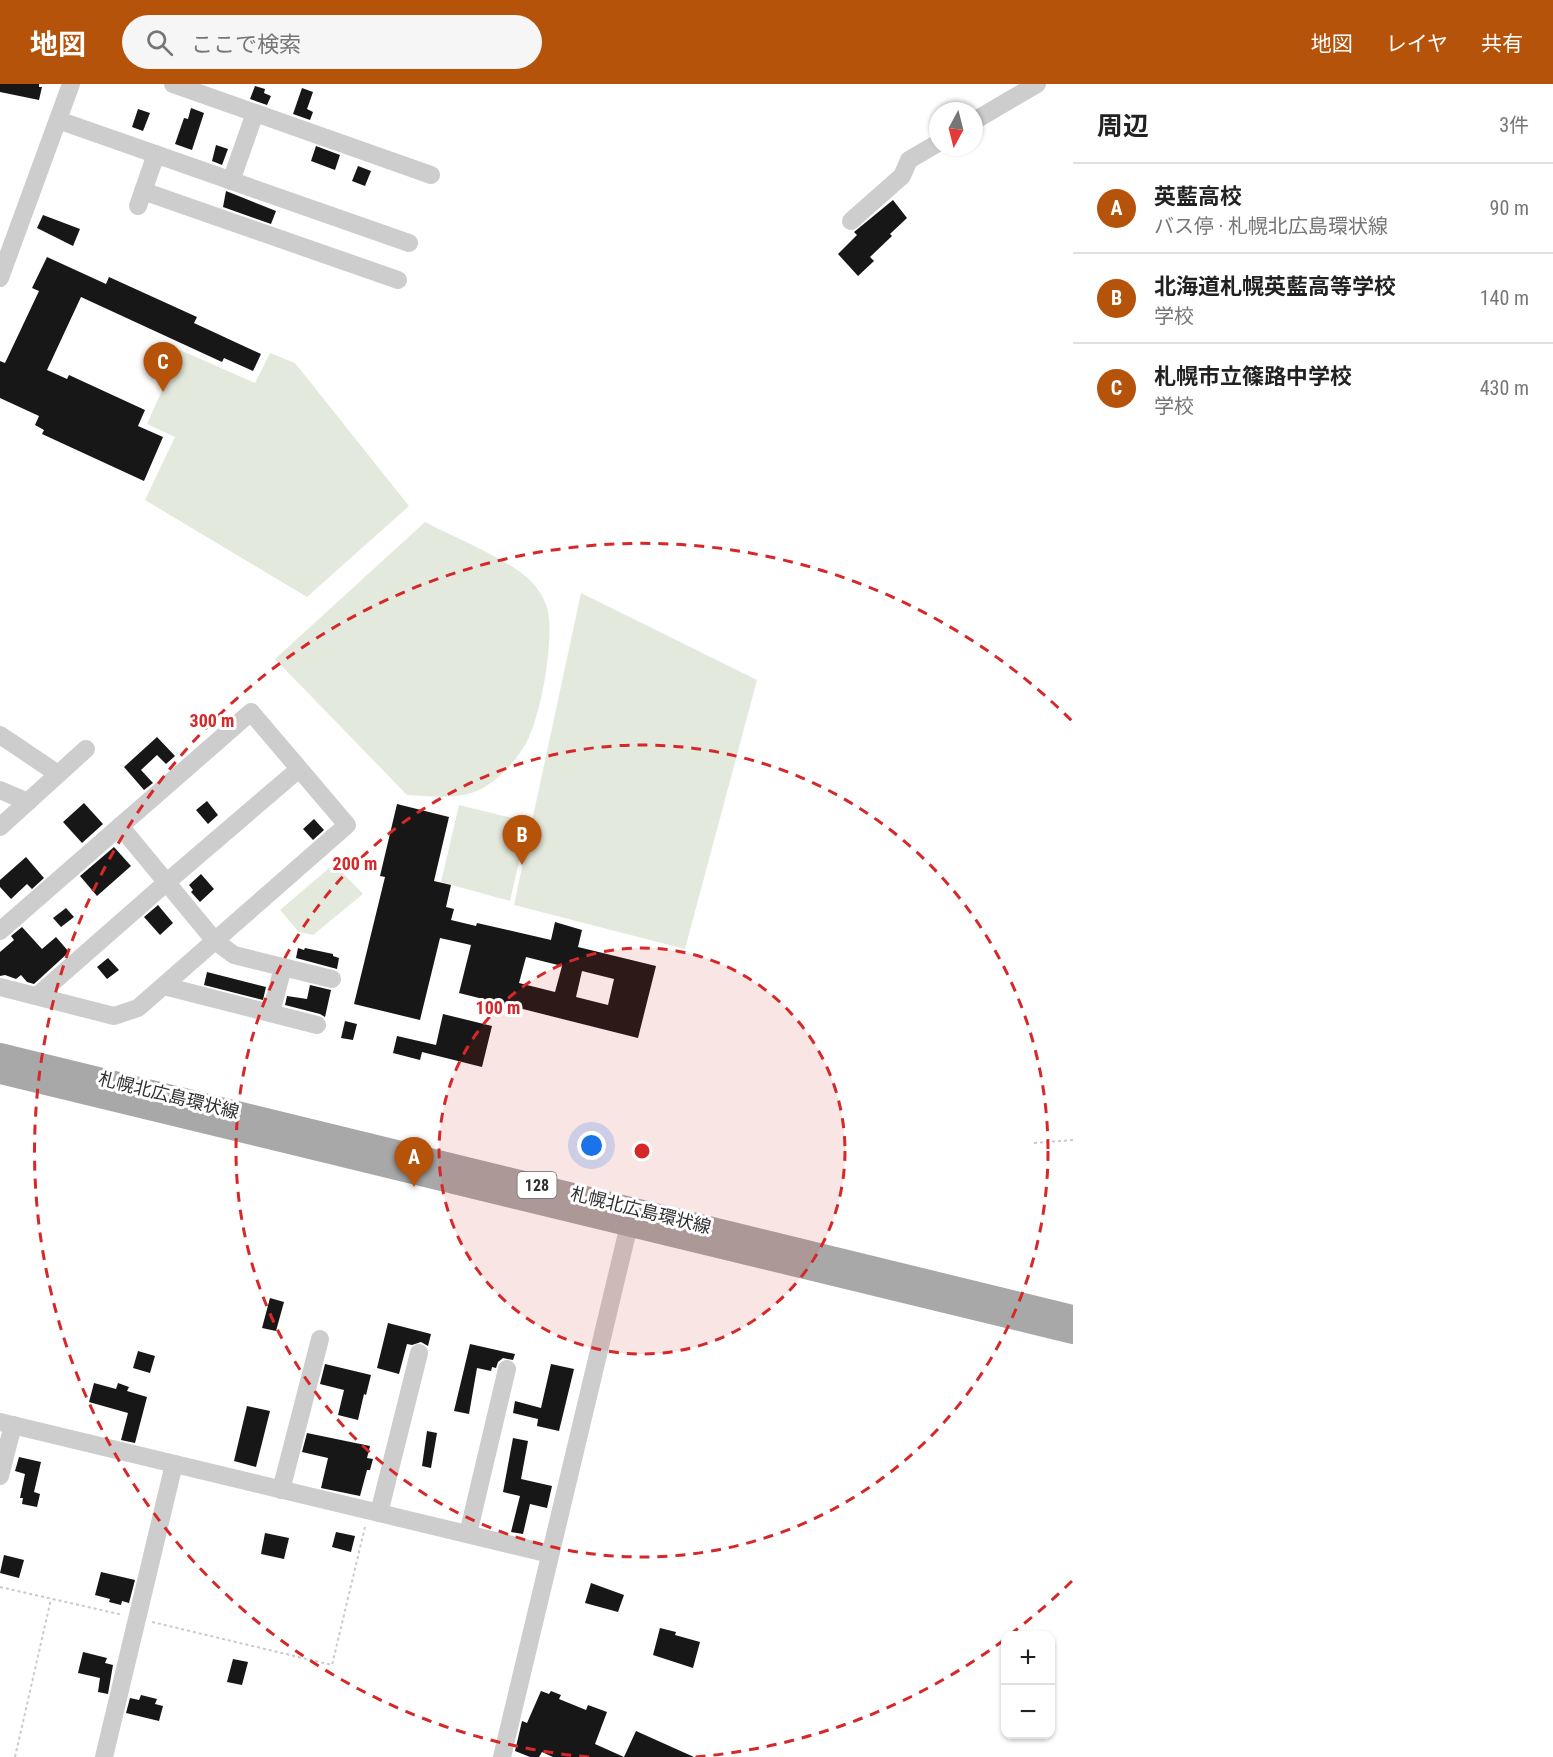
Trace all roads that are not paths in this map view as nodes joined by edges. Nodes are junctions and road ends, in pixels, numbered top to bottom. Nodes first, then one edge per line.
1 (71, 84) edge
2 (173, 84) edge
3 (1037, 84) edge
4 (255, 113) junction
5 (983, 116) edge
6 (58, 120) junction
7 (929, 148) edge
8 (156, 154) junction
9 (432, 175) dead end
10 (231, 181) junction
11 (851, 221) dead end
12 (8, 233) edge
13 (409, 243) dead end
14 (0, 278) edge
15 (399, 280) dead end
16 (0, 735) edge
17 (86, 749) dead end
18 (299, 769) junction
19 (58, 774) junction
20 (0, 790) edge
21 (28, 802) junction
22 (120, 826) junction
23 (0, 827) edge
24 (167, 882) junction
25 (0, 931) edge
26 (215, 941) junction
27 (283, 967) junction
28 (332, 979) dead end
29 (164, 986) junction
30 (0, 987) edge
31 (37, 996) junction
32 (271, 1013) junction
33 (317, 1025) dead end
34 (0, 1054) edge
35 (0, 1073) edge
36 (629, 1225) junction
37 (1073, 1316) edge
38 (1073, 1333) edge
39 (320, 1338) dead end
40 (419, 1353) dead end
41 (507, 1370) dead end
42 (6, 1423) edge
43 (174, 1464) junction
44 (0, 1476) edge
45 (281, 1490) junction
46 (374, 1512) junction
47 (468, 1534) junction
48 (550, 1554) junction
49 (104, 1757) edge
50 (502, 1757) edge

1 - 6 street
2 - 4 street
3 - 5 street
4 - 9 street
4 - 10 street
6 - 8 street
6 - 12 street
7 - 11 street
8 - 10 street
8 - 15 street
10 - 13 street
12 - 14 street
16 - 19 street
17 - 19 street
18 - 22 street
18 - 24 street
18 - 26 street
19 - 21 street
20 - 21 street
21 - 23 street
22 - 24 street
22 - 25 street
24 - 26 street
24 - 31 street
26 - 27 street
26 - 29 street
27 - 28 street
27 - 32 street
29 - 31 street
29 - 32 street
30 - 31 street
32 - 33 street
34 - 37 main road, 札幌北広島環状線 / 128
35 - 36 main road, 札幌北広島環状線 / 128
36 - 38 main road, 札幌北広島環状線 / 128
36 - 48 street
39 - 45 street
40 - 46 street
41 - 47 street
42 - 43 street
42 - 44 street
43 - 45 street
43 - 49 street
45 - 46 street
46 - 47 street
47 - 48 street
48 - 50 street

